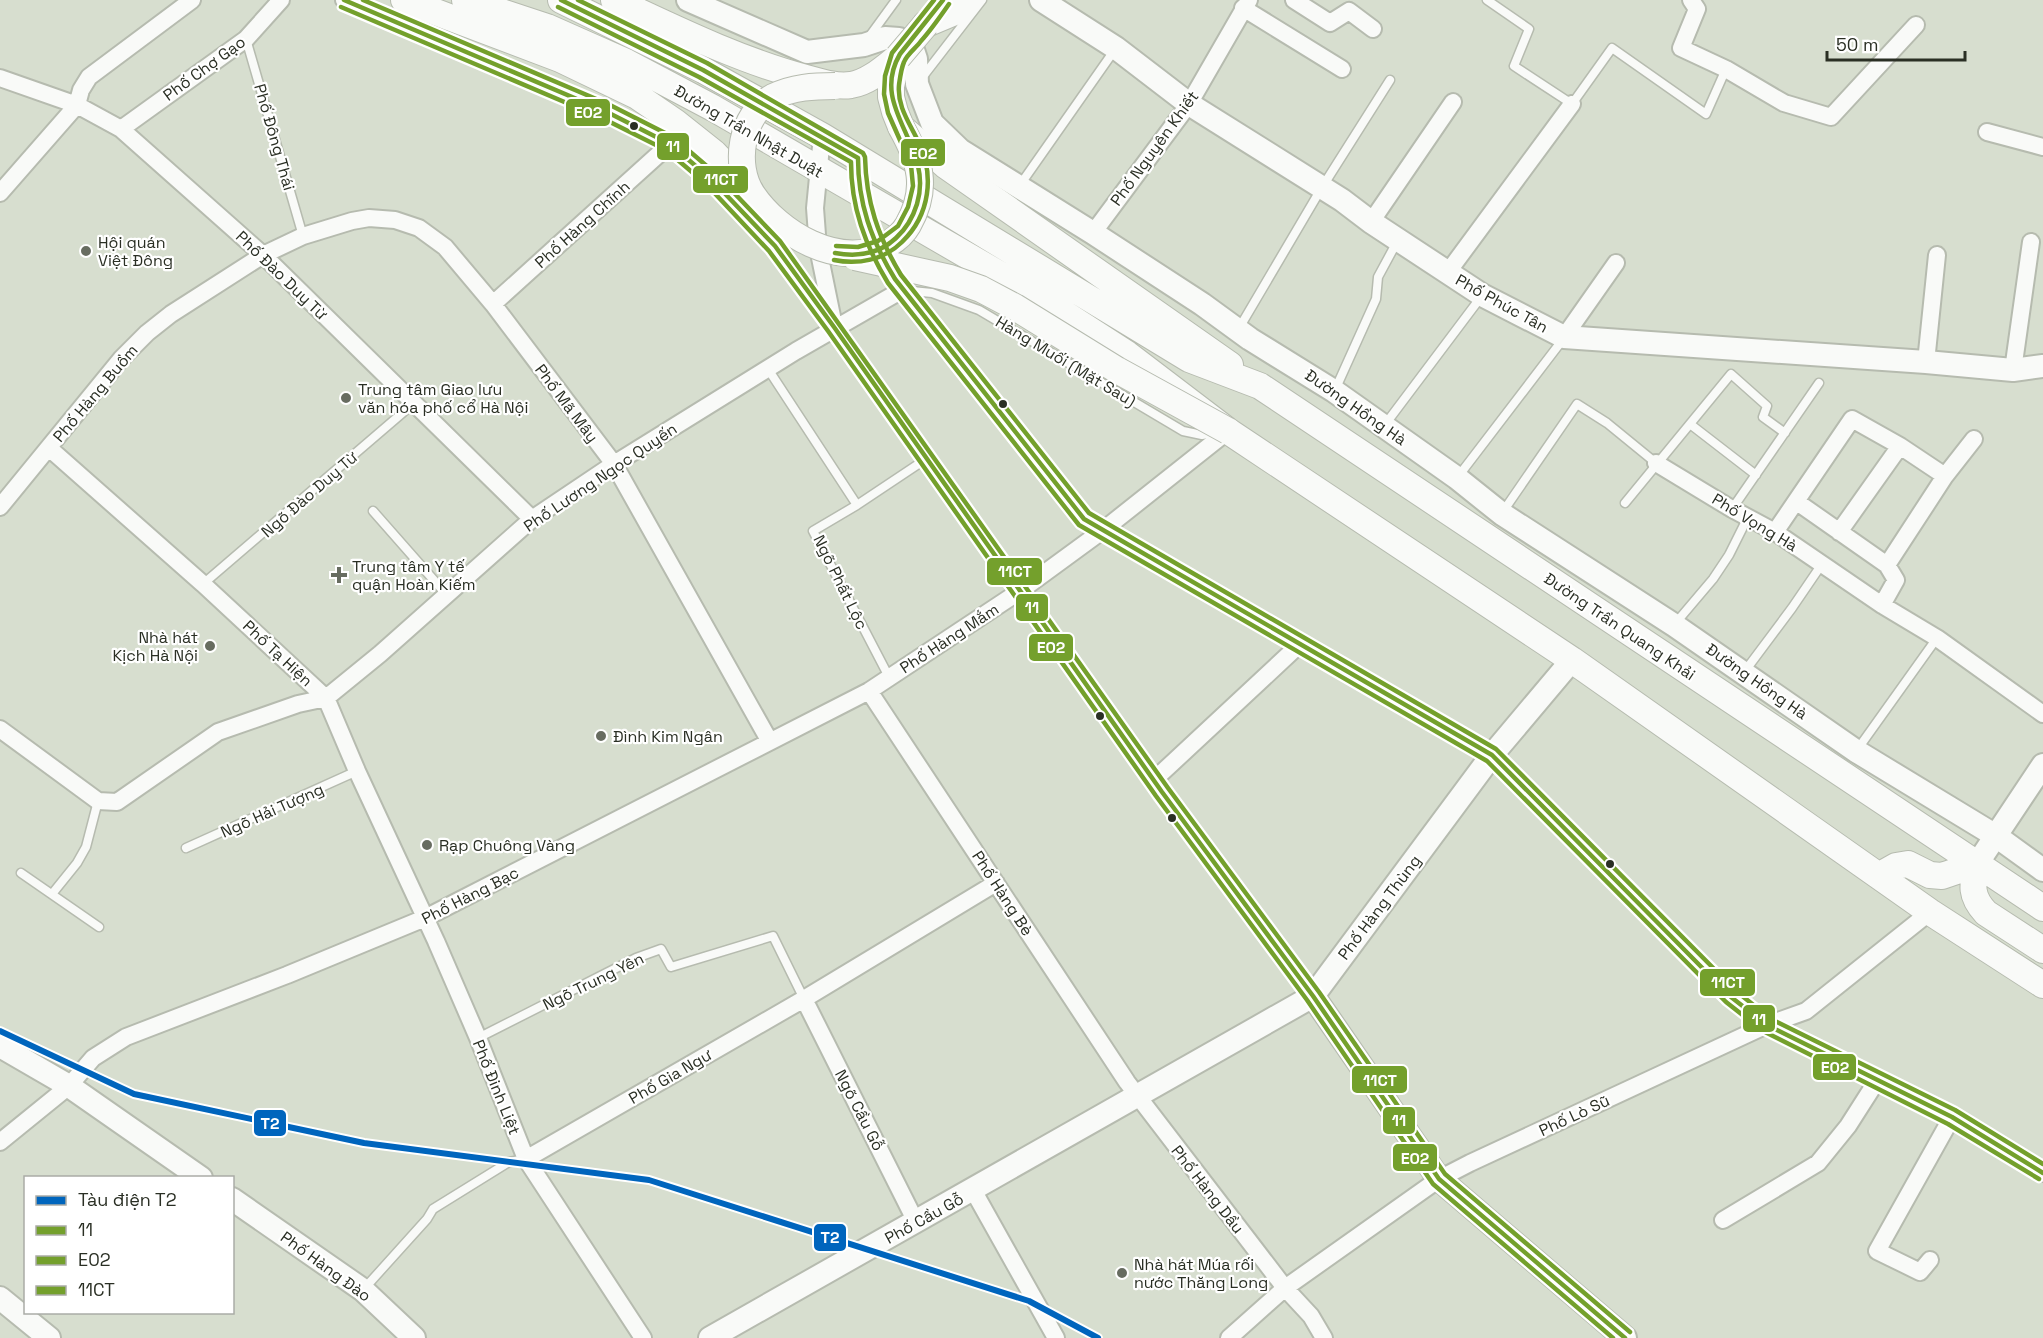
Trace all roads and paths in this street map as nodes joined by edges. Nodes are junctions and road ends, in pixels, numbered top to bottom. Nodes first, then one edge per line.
1 (192, 0) edge
2 (281, 0) edge
3 (344, 0) edge
4 (465, 0) edge
5 (561, 0) edge
6 (614, 0) edge
7 (688, 0) edge
8 (896, 0) edge
9 (943, 0) edge
10 (965, 0) edge
11 (982, 0) edge
12 (1041, 0) edge
13 (1294, 0) edge
14 (1487, 0) edge
15 (1691, 0) edge
16 (408, 2) edge
17 (1242, 3) edge
18 (928, 12) edge
19 (1916, 25) dead end
20 (1373, 29) dead end
21 (246, 39) junction
22 (864, 45) junction
23 (1116, 48) junction
24 (898, 57) junction
25 (1342, 69) dead end
26 (1726, 69) junction
27 (0, 78) edge
28 (1390, 80) dead end
29 (917, 84) junction
30 (835, 86) junction
31 (1453, 102) dead end
32 (1189, 104) junction
33 (1572, 104) junction
34 (77, 105) junction
35 (901, 127) junction
36 (121, 129) junction
37 (1987, 132) dead end
38 (822, 136) junction
39 (670, 144) junction
40 (2043, 147) edge
41 (858, 158) junction
42 (817, 169) junction
43 (1018, 188) junction
44 (1321, 189) junction
45 (751, 192) junction
46 (0, 193) edge
47 (859, 194) junction
48 (1371, 222) junction
49 (1093, 233) junction
50 (303, 236) junction
51 (1399, 240) junction
52 (2031, 242) dead end
53 (840, 254) junction
54 (263, 255) junction
55 (1937, 255) dead end
56 (1616, 263) dead end
57 (1448, 272) junction
58 (902, 290) junction
59 (1482, 295) junction
60 (493, 304) junction
61 (834, 327) junction
62 (1238, 330) junction
63 (1564, 337) junction
64 (1195, 351) junction
65 (1926, 362) junction
66 (2043, 366) edge
67 (768, 369) junction
68 (2013, 370) junction
69 (1818, 383) dead end
70 (1334, 391) junction
71 (414, 403) junction
72 (1690, 423) junction
73 (1384, 426) junction
74 (1228, 431) junction
75 (1785, 433) junction
76 (1974, 439) dead end
77 (1900, 446) junction
78 (49, 448) junction
79 (926, 459) junction
80 (1656, 463) junction
81 (614, 464) junction
82 (1756, 475) junction
83 (1945, 476) junction
84 (1457, 478) junction
85 (1797, 502) junction
86 (1625, 503) dead end
87 (857, 504) junction
88 (0, 507) edge
89 (1732, 509) junction
90 (373, 512) dead end
91 (1502, 514) junction
92 (1748, 517) junction
93 (532, 519) junction
94 (1102, 531) junction
95 (1775, 532) junction
96 (1839, 532) junction
97 (1822, 564) junction
98 (1887, 565) junction
99 (203, 584) junction
100 (1020, 591) junction
101 (446, 594) junction
102 (1882, 605) junction
103 (1674, 625) junction
104 (1937, 638) junction
105 (1300, 644) junction
106 (1572, 660) junction
107 (1744, 672) junction
108 (889, 677) junction
109 (869, 691) junction
110 (326, 698) junction
111 (2043, 714) edge
112 (0, 729) edge
113 (769, 740) junction
114 (1856, 751) junction
115 (1492, 755) junction
116 (2043, 765) edge
117 (357, 771) junction
118 (1154, 780) junction
119 (98, 801) junction
120 (1996, 836) junction
121 (186, 848) dead end
122 (1977, 864) junction
123 (2043, 870) edge
124 (21, 873) dead end
125 (1880, 875) junction
126 (996, 883) junction
127 (52, 894) junction
128 (2043, 908) edge
129 (1930, 912) junction
130 (425, 918) junction
131 (99, 927) dead end
132 (2043, 950) edge
133 (2043, 985) edge
134 (1313, 996) junction
135 (804, 999) junction
136 (1767, 1025) junction
137 (478, 1038) junction
138 (0, 1046) edge
139 (1878, 1079) junction
140 (69, 1086) junction
141 (1137, 1095) junction
142 (1952, 1117) junction
143 (0, 1142) edge
144 (526, 1159) junction
145 (2043, 1173) edge
146 (198, 1176) edge
147 (1439, 1179) junction
148 (973, 1190) junction
149 (234, 1200) edge
150 (1723, 1220) dead end
151 (916, 1222) junction
152 (1930, 1260) dead end
153 (1285, 1288) junction
154 (363, 1290) junction
155 (0, 1298) edge
156 (49, 1338) edge
157 (414, 1338) edge
158 (643, 1338) edge
159 (710, 1338) edge
160 (1056, 1338) edge
161 (1229, 1338) edge
162 (1324, 1338) edge
163 (1625, 1338) edge

1 - 34 street
2 - 21 street, Phố Chợ Gạo
3 - 39 street
4 - 42 main road, Đường Trần Nhật Duật
5 - 38 main road, Đường Trần Nhật Duật
6 - 30 main road, bridge
7 - 22 street, Đường Hồng Hà
8 - 22 lane
9 - 18 main road
10 - 18 main road
11 - 29 lane
12 - 23 street, Phố Phúc Tân
13 - 20 street
14 - 33 lane
15 - 26 street
16 - 45 main road
17 - 25 street
17 - 32 street, Phố Nguyên Khiết
18 - 24 main road, bridge
19 - 26 street
21 - 36 street, Phố Chợ Gạo
21 - 50 lane, Phố Đông Thái
22 - 29 street, Đường Hồng Hà
23 - 32 street, Phố Phúc Tân
23 - 43 lane
24 - 30 main road
24 - 35 main road
26 - 33 lane
27 - 34 street, Phố Đào Duy Từ
28 - 44 lane
29 - 43 street, Đường Hồng Hà
30 - 45 main road, bridge
31 - 48 street
32 - 44 street, Phố Phúc Tân
32 - 49 street, Phố Nguyên Khiết
33 - 57 street
34 - 36 street, Phố Đào Duy Từ
34 - 46 street
35 - 53 main road, bridge
35 - 64 main road
36 - 54 street, Phố Đào Duy Từ
37 - 40 street
38 - 41 main road, Đường Trần Nhật Duật
38 - 42 street
39 - 60 street, Phố Hàng Chĩnh
39 - 61 street
41 - 47 street
41 - 64 main road, Đường Trần Nhật Duật
42 - 47 main road, Đường Trần Nhật Duật
42 - 61 street
43 - 49 street, Đường Hồng Hà
44 - 48 street, Phố Phúc Tân
44 - 62 lane
45 - 53 main road, bridge
47 - 58 street
47 - 74 main road, Đường Trần Nhật Duật
48 - 51 street, Phố Phúc Tân
49 - 62 street, Đường Hồng Hà
50 - 54 street, Phố Mã Mây
50 - 60 street, Phố Mã Mây
51 - 57 street, Phố Phúc Tân
51 - 70 lane
52 - 68 street
53 - 74 main road, bridge
54 - 71 street, Phố Đào Duy Từ
54 - 78 street, Phố Hàng Buồm
55 - 65 street
56 - 63 street
57 - 59 street, Phố Phúc Tân
58 - 61 street, Phố Lương Ngọc Quyến
58 - 74 lane, Hàng Muối (Mặt Sau)
58 - 94 street
59 - 63 street, Phố Phúc Tân
59 - 73 lane
60 - 81 street, Phố Mã Mây
61 - 67 street, Phố Lương Ngọc Quyến
61 - 79 street
62 - 70 street, Đường Hồng Hà
63 - 65 street, Phố Phúc Tân
63 - 84 lane
64 - 122 main road, Đường Trần Quang Khải
65 - 68 street, Phố Phúc Tân
66 - 68 street, Phố Phúc Tân
67 - 81 street, Phố Lương Ngọc Quyến
67 - 87 lane
69 - 75 lane
70 - 73 street, Đường Hồng Hà
71 - 93 street, Phố Đào Duy Từ
71 - 99 lane, Ngõ Đào Duy Từ
72 - 75 lane
72 - 80 lane
72 - 82 lane
73 - 84 street, Đường Hồng Hà
74 - 94 street, Phố Hàng Mắm
74 - 106 main road
75 - 82 lane
76 - 83 street
77 - 83 street
77 - 85 street
77 - 96 street
78 - 88 street, Phố Hàng Buồm
78 - 99 street, Phố Tạ Hiện
79 - 87 lane, Ngõ Phất Lộc
79 - 100 street
80 - 86 lane
80 - 89 street, Phố Vọng Hà
80 - 91 lane, Phố Vọng Hà
81 - 93 street, Phố Lương Ngọc Quyến
81 - 113 street, Phố Mã Mây
82 - 89 lane
83 - 98 street
84 - 91 street, Đường Hồng Hà
85 - 95 street
85 - 96 street
87 - 108 lane, Ngõ Phất Lộc
89 - 92 street, Phố Vọng Hà
90 - 101 lane
91 - 103 street, Đường Hồng Hà
92 - 95 street, Phố Vọng Hà
92 - 103 lane
93 - 101 street, Phố Lương Ngọc Quyến
94 - 100 street, Phố Hàng Mắm
94 - 105 street
95 - 97 street, Phố Vọng Hà
96 - 98 street
97 - 102 street, Phố Vọng Hà
97 - 107 lane
98 - 102 street
99 - 110 street, Phố Tạ Hiện
100 - 108 street, Phố Hàng Mắm
100 - 118 street
101 - 110 street, Phố Lương Ngọc Quyến
102 - 104 street, Phố Vọng Hà
103 - 107 street, Đường Hồng Hà
104 - 111 street, Phố Vọng Hà
104 - 114 lane
105 - 115 street
105 - 118 street
106 - 115 street, Phố Hàng Thùng
106 - 125 main road
107 - 114 street, Đường Hồng Hà
108 - 109 street, Phố Hàng Mắm
109 - 113 street, Phố Hàng Bạc
109 - 126 street, Phố Hàng Bè
110 - 117 street, Phố Tạ Hiện
110 - 119 street, Phố Lương Ngọc Quyến
112 - 119 street
113 - 130 street, Phố Hàng Bạc
114 - 120 street, Đường Hồng Hà
115 - 134 street, Phố Hàng Thùng
115 - 136 street
116 - 120 street
117 - 121 lane, Ngõ Hải Tượng
117 - 130 street, Phố Tạ Hiện
118 - 134 street
119 - 127 lane
120 - 122 street
120 - 123 street, Đường Hồng Hà
122 - 125 main road
122 - 128 main road, Đường Trần Quang Khải
122 - 132 main road
124 - 127 lane
125 - 129 main road
126 - 135 street, Phố Gia Ngư
126 - 141 street, Phố Hàng Bè
127 - 131 lane
129 - 133 main road
129 - 136 street, Phố Lò Sũ
130 - 137 street, Phố Đinh Liệt
130 - 140 street, Phố Hàng Bạc
134 - 141 street, Phố Hàng Thùng
134 - 147 street
135 - 137 lane, Ngõ Trung Yên
135 - 144 street, Phố Gia Ngư
135 - 151 street, Ngõ Cầu Gỗ
136 - 139 street
136 - 147 street, Phố Lò Sũ
137 - 144 street, Phố Đinh Liệt
138 - 140 street
139 - 142 street
139 - 150 street
140 - 143 street, Phố Hàng Bạc
140 - 146 street
141 - 148 street, Phố Cầu Gỗ
141 - 153 street, Phố Hàng Dầu
142 - 145 street
142 - 152 street
144 - 154 lane, Phố Gia Ngư
144 - 158 street, Phố Đinh Liệt
147 - 153 street, Phố Lò Sũ
147 - 163 street
148 - 151 street, Phố Cầu Gỗ
148 - 160 street
149 - 154 street, Phố Hàng Đào
151 - 159 street, Phố Cầu Gỗ
153 - 161 street, Phố Lò Sũ
153 - 162 street, Phố Hàng Dầu
154 - 157 street, Phố Hàng Đào
155 - 156 street

